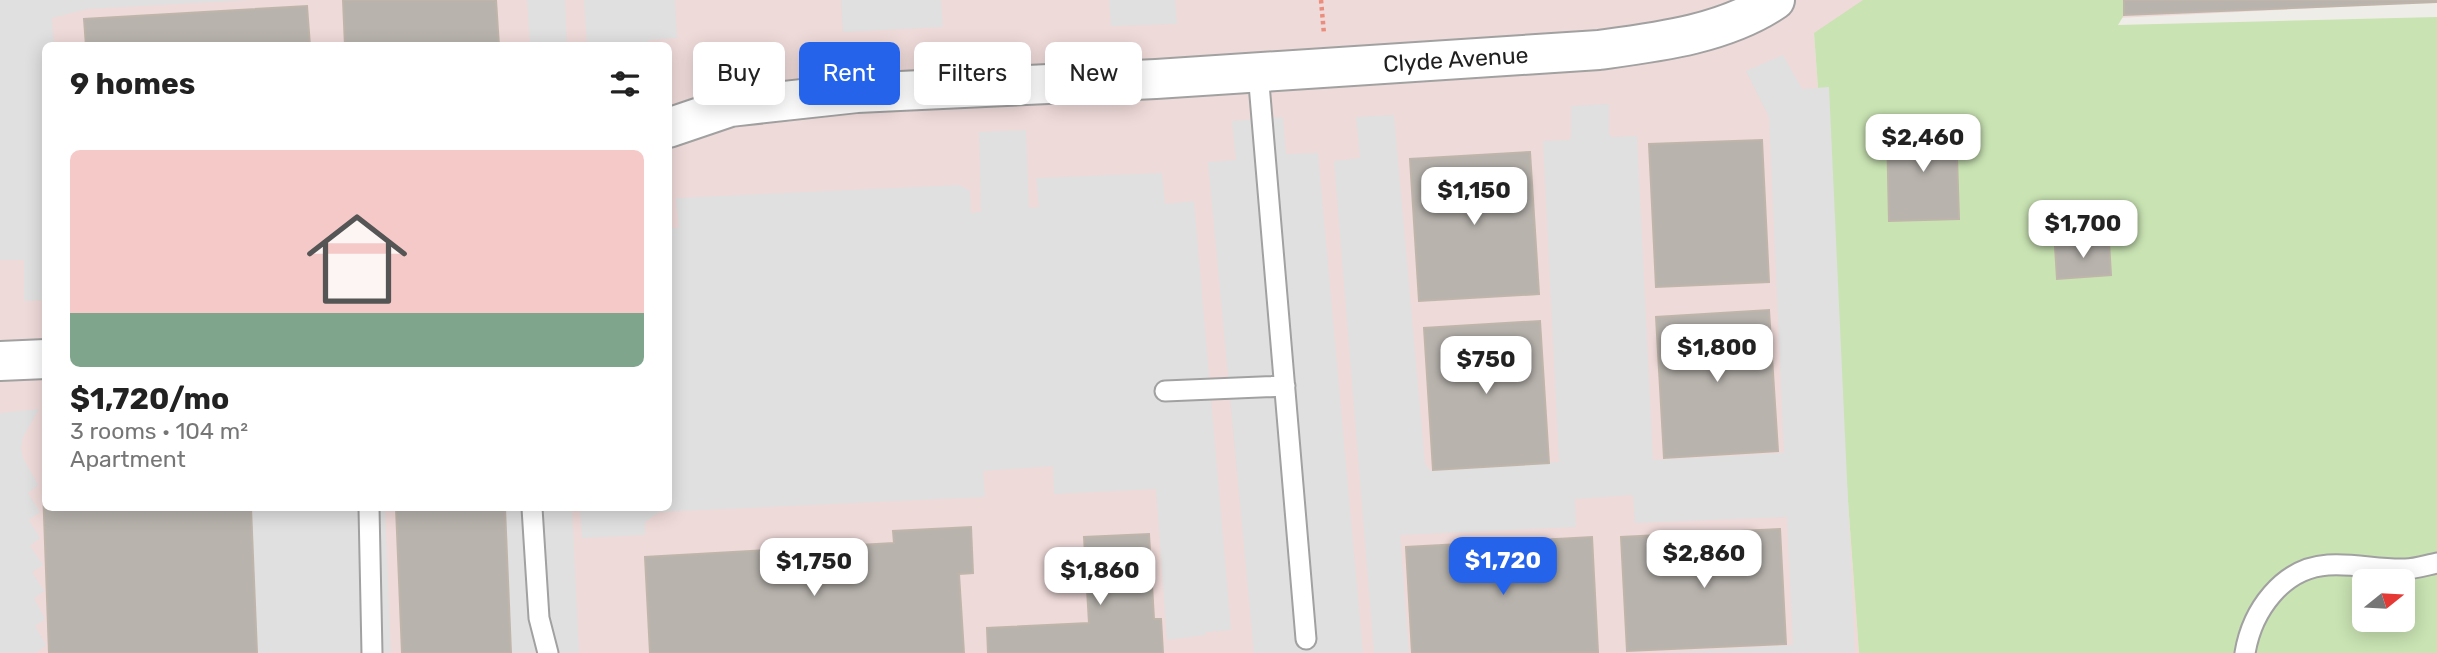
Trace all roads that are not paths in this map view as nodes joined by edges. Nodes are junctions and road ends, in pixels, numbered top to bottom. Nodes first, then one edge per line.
1 (1775, 0) edge
2 (1258, 72) junction
3 (672, 127) edge
4 (42, 359) edge
5 (0, 361) edge
6 (1285, 386) junction
7 (1165, 391) dead end
8 (369, 511) edge
9 (532, 511) edge
10 (2437, 563) edge
11 (1306, 639) dead end
12 (372, 653) edge
13 (548, 653) edge
14 (2245, 653) edge

1 - 2 street, Clyde Avenue
2 - 3 street, Clyde Avenue
2 - 6 lane
4 - 5 street
6 - 7 lane
6 - 11 lane
8 - 12 lane
9 - 13 lane
10 - 14 lane

